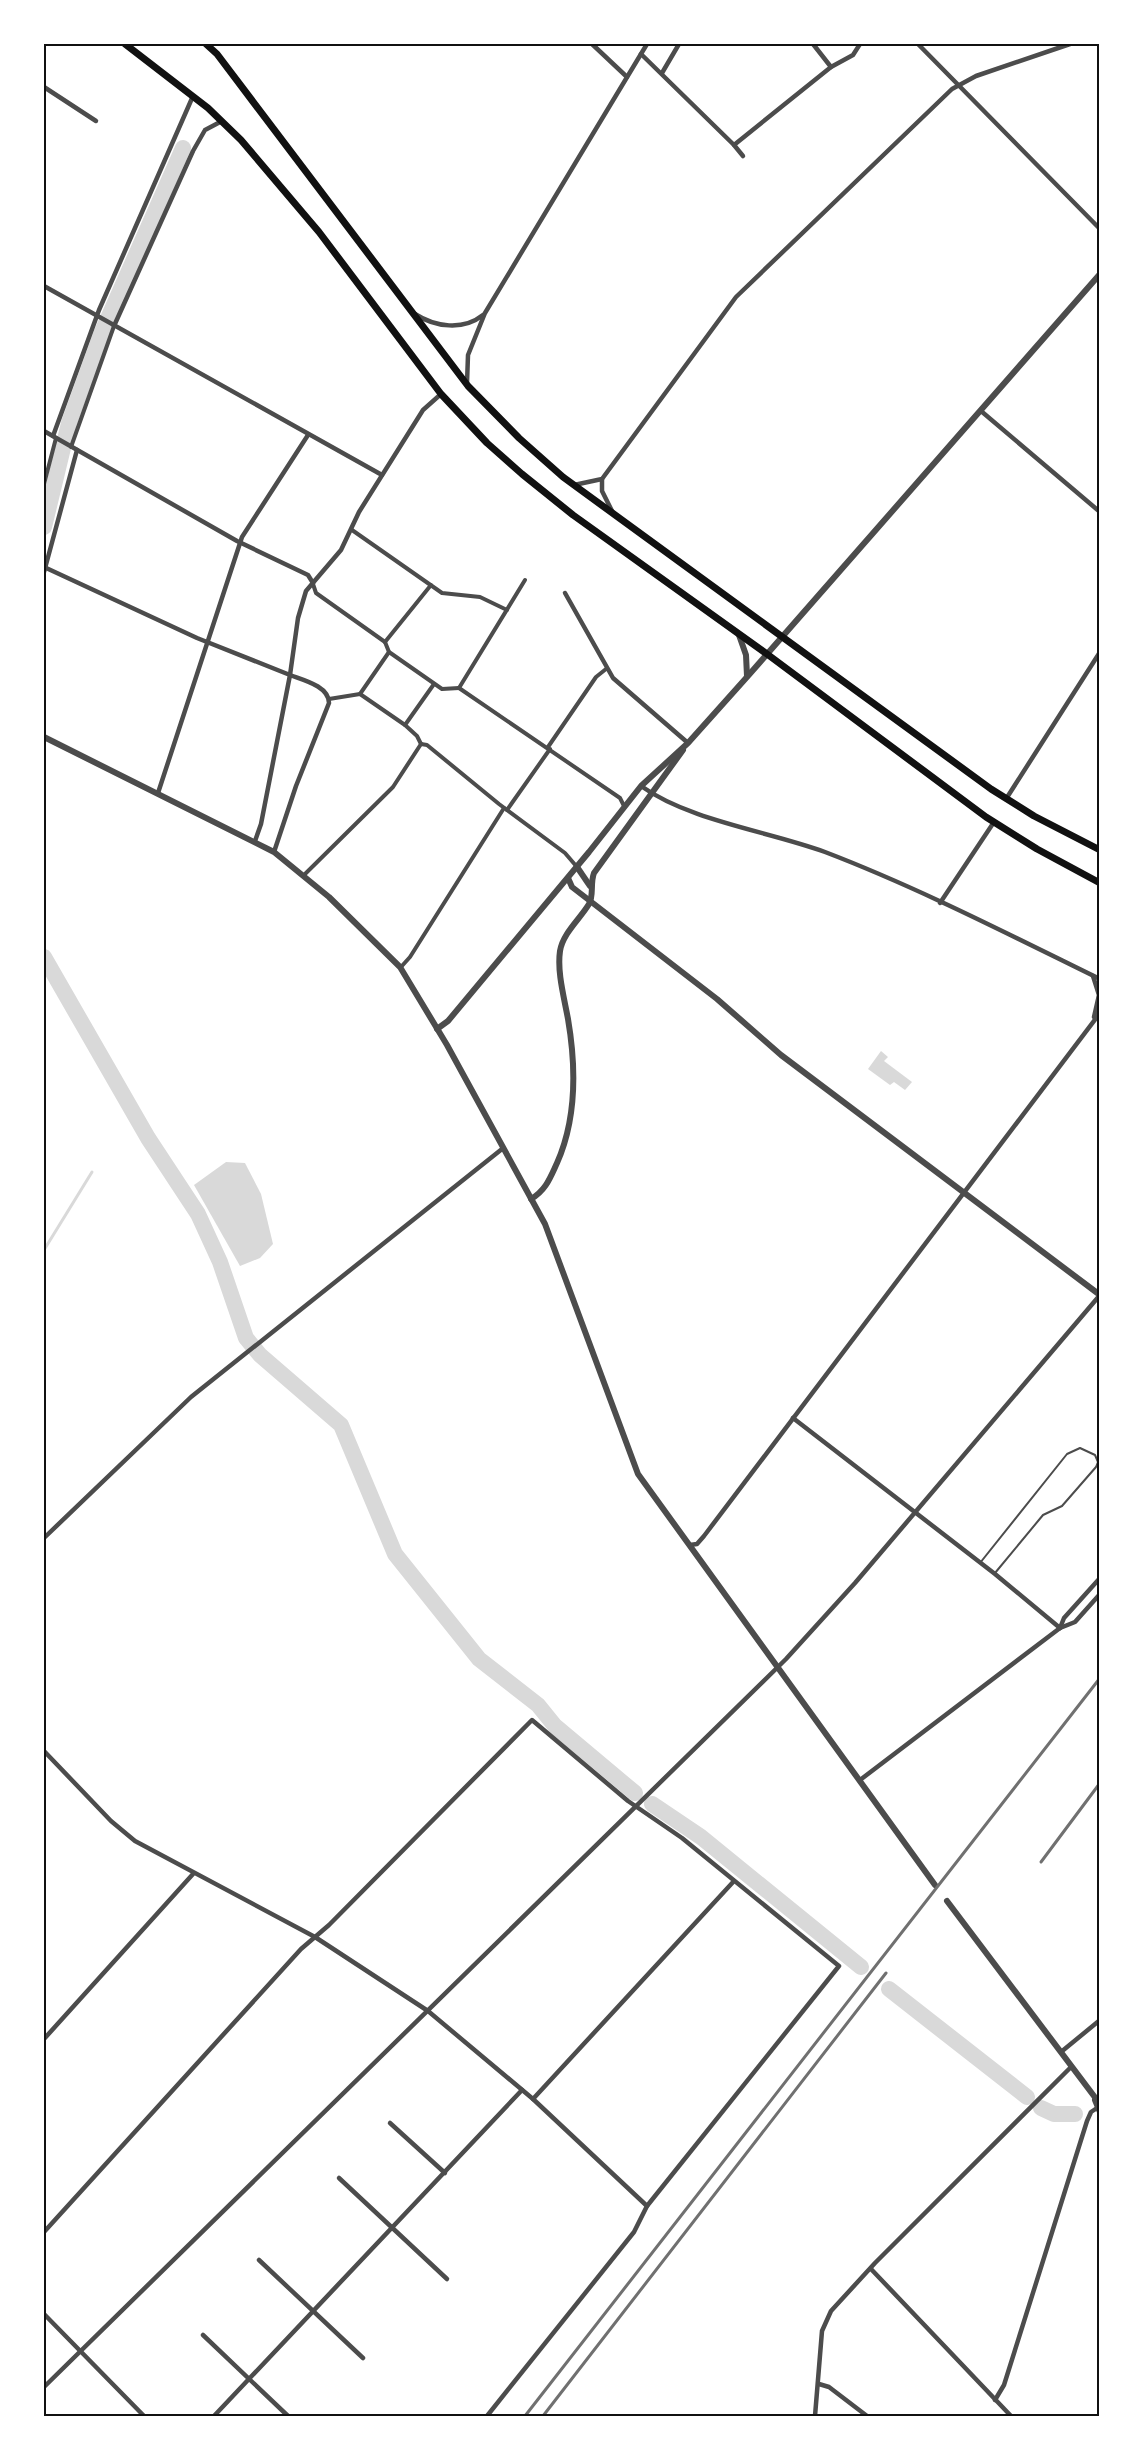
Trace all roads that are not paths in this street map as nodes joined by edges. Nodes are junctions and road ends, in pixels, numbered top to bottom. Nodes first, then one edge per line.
1 (125, 44) edge
2 (208, 44) edge
3 (592, 44) edge
4 (647, 44) edge
5 (679, 44) edge
6 (813, 44) edge
7 (860, 44) edge
8 (918, 44) edge
9 (1070, 44) edge
10 (641, 54) junction
11 (831, 67) junction
12 (662, 73) junction
13 (627, 77) junction
14 (957, 84) junction
15 (44, 87) edge
16 (193, 96) junction
17 (96, 121) dead end
18 (222, 121) junction
19 (734, 145) junction
20 (743, 156) dead end
21 (1100, 229) edge
22 (1100, 274) edge
23 (44, 286) edge
24 (408, 309) junction
25 (485, 314) junction
26 (99, 317) junction
27 (112, 325) junction
28 (468, 386) junction
29 (441, 394) junction
30 (981, 411) junction
31 (44, 431) edge
32 (308, 435) junction
33 (57, 438) junction
34 (69, 446) junction
35 (77, 450) junction
36 (382, 476) junction
37 (602, 479) junction
38 (44, 484) edge
39 (573, 485) junction
40 (1100, 512) edge
41 (614, 514) junction
42 (352, 530) junction
43 (240, 542) junction
44 (44, 568) edge
45 (525, 580) dead end
46 (313, 583) junction
47 (430, 585) junction
48 (565, 593) dead end
49 (507, 610) junction
50 (739, 635) junction
51 (784, 636) junction
52 (208, 642) junction
53 (385, 642) junction
54 (389, 652) junction
55 (1100, 652) edge
56 (767, 654) junction
57 (606, 669) junction
58 (290, 675) junction
59 (747, 677) junction
60 (434, 684) junction
61 (459, 688) junction
62 (360, 694) junction
63 (329, 699) junction
64 (405, 725) junction
65 (44, 737) edge
66 (688, 742) junction
67 (421, 744) junction
68 (549, 748) junction
69 (641, 786) junction
70 (158, 793) junction
71 (653, 794) junction
72 (1006, 799) junction
73 (624, 806) junction
74 (505, 809) junction
75 (994, 822) junction
76 (255, 841) junction
77 (1100, 850) edge
78 (274, 852) junction
79 (577, 867) junction
80 (304, 874) junction
81 (568, 877) junction
82 (1100, 883) edge
83 (590, 887) junction
84 (591, 902) junction
85 (940, 903) junction
86 (400, 967) junction
87 (1093, 976) junction
88 (1100, 979) edge
89 (1100, 1013) edge
90 (1091, 1022) junction
91 (437, 1029) junction
92 (502, 1149) junction
93 (964, 1190) junction
94 (531, 1199) junction
95 (1100, 1295) edge
96 (793, 1418) junction
97 (915, 1513) junction
98 (44, 1538) edge
99 (690, 1545) junction
100 (980, 1563) junction
101 (995, 1574) junction
102 (1100, 1578) edge
103 (1100, 1594) edge
104 (1060, 1628) junction
105 (778, 1666) junction
106 (44, 1751) edge
107 (860, 1780) junction
108 (638, 1804) junction
109 (193, 1874) junction
110 (734, 1881) junction
111 (935, 1885) dead end
112 (947, 1901) dead end
113 (315, 1937) junction
114 (428, 2011) junction
115 (1100, 2020) edge
116 (44, 2039) edge
117 (1060, 2052) junction
118 (1071, 2067) junction
119 (522, 2090) junction
120 (532, 2099) junction
121 (1098, 2106) edge
122 (390, 2123) dead end
123 (445, 2173) junction
124 (339, 2178) dead end
125 (646, 2206) junction
126 (393, 2227) junction
127 (44, 2232) edge
128 (259, 2260) dead end
129 (871, 2269) junction
130 (447, 2279) dead end
131 (314, 2312) junction
132 (44, 2314) edge
133 (203, 2335) dead end
134 (80, 2351) junction
135 (363, 2358) dead end
136 (249, 2379) junction
137 (819, 2384) junction
138 (44, 2387) edge
139 (995, 2400) junction
140 (144, 2416) edge
141 (214, 2416) edge
142 (288, 2416) edge
143 (487, 2416) edge
144 (815, 2416) edge
145 (867, 2416) edge
146 (1011, 2416) edge

1 - 16 main road
2 - 24 main road
3 - 13 street
4 - 10 street
5 - 12 street
6 - 11 street
7 - 11 street
8 - 14 street
9 - 14 street
10 - 12 street
10 - 13 street
11 - 19 street
12 - 19 street
13 - 25 street
14 - 21 street
14 - 37 street
15 - 17 street
16 - 18 main road
16 - 26 street
18 - 27 street
18 - 29 main road
19 - 20 street
22 - 30 street
23 - 26 street
24 - 25 street
24 - 28 main road
25 - 28 street
26 - 27 street
26 - 33 street
27 - 32 street
27 - 34 street
28 - 39 main road
29 - 36 street
29 - 50 main road
30 - 40 street
30 - 51 street
31 - 33 street
32 - 36 street
32 - 43 street
33 - 34 street
33 - 38 street
34 - 35 street
35 - 43 street
35 - 44 street
36 - 42 street
37 - 39 street
37 - 41 street
39 - 41 main road
41 - 51 main road
42 - 46 street
42 - 47 street
43 - 46 street
43 - 52 street
44 - 52 street
45 - 49 street
46 - 53 street
46 - 58 street
47 - 49 street
47 - 53 street
48 - 57 street
49 - 61 street
50 - 56 main road
50 - 59 street
51 - 56 street
51 - 72 main road
52 - 58 street
52 - 70 street
53 - 54 street
54 - 60 street
54 - 62 street
55 - 72 street
56 - 59 street
56 - 75 main road
57 - 66 street
57 - 68 street
58 - 63 street
58 - 76 street
59 - 66 street
60 - 61 street
60 - 64 street
61 - 68 street
62 - 63 street
62 - 64 street
63 - 78 street
64 - 67 street
65 - 70 street
66 - 69 street
66 - 71 street
67 - 74 street
67 - 80 street
68 - 73 street
68 - 74 street
69 - 71 street
69 - 73 street
70 - 76 street
71 - 83 street
71 - 85 street
72 - 77 main road
73 - 79 street
74 - 79 street
74 - 86 street
75 - 82 main road
75 - 85 street
76 - 78 street
78 - 80 street
79 - 81 street
79 - 83 street
80 - 86 street
81 - 84 street
81 - 91 street
83 - 84 street
84 - 93 street
84 - 94 street
85 - 87 street
86 - 91 street
87 - 88 street
87 - 90 street
89 - 90 street
90 - 93 street
91 - 92 street
92 - 94 street
92 - 98 street
93 - 95 street
93 - 96 street
94 - 99 street
95 - 97 street
96 - 97 street
96 - 99 street
97 - 100 street
97 - 105 street
99 - 105 street
100 - 101 street
100 - 101 lane
101 - 104 street
102 - 104 street
103 - 104 street
104 - 107 street
105 - 107 street
105 - 108 street
106 - 109 street
107 - 111 street
108 - 110 street
108 - 113 street
108 - 114 street
109 - 113 street
109 - 116 street
110 - 120 street
110 - 125 street
112 - 117 street
113 - 114 street
113 - 127 street
114 - 119 street
114 - 134 street
115 - 117 street
117 - 118 street
118 - 121 street
118 - 129 street
119 - 120 street
119 - 123 street
120 - 125 street
121 - 139 street
122 - 123 street
123 - 126 street
124 - 126 street
125 - 143 street
126 - 130 street
126 - 131 street
128 - 131 street
129 - 137 street
129 - 139 street
131 - 135 street
131 - 136 street
132 - 134 street
133 - 136 street
134 - 138 street
134 - 140 street
136 - 141 street
136 - 142 street
137 - 144 street
137 - 145 street
139 - 146 street

